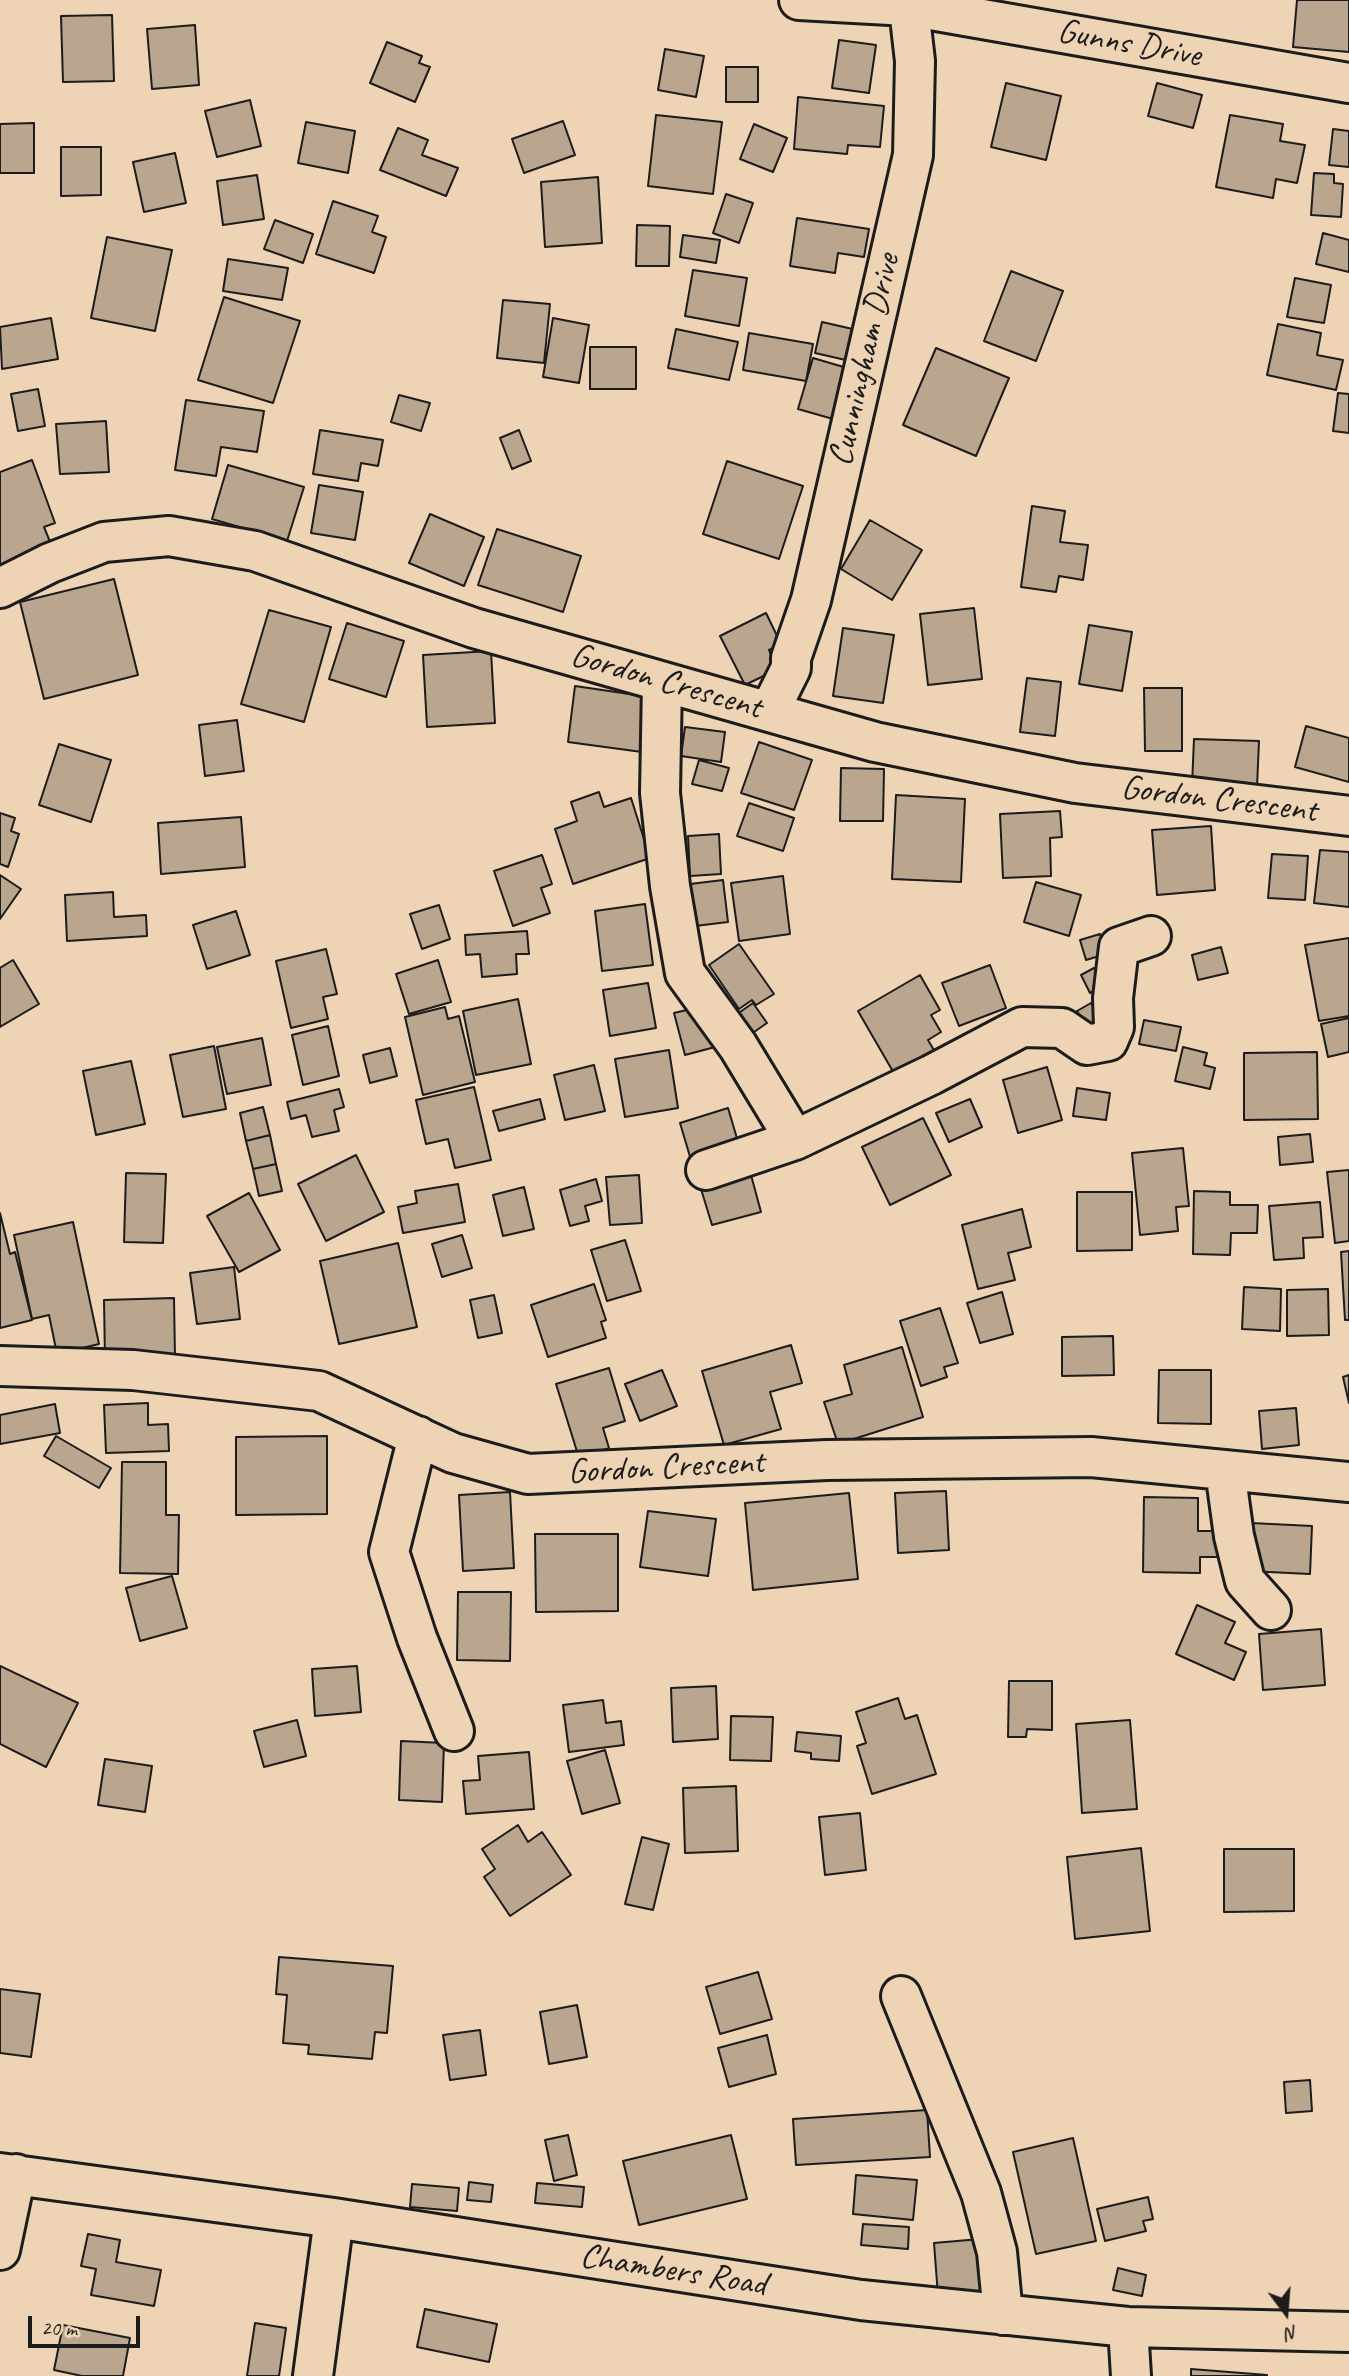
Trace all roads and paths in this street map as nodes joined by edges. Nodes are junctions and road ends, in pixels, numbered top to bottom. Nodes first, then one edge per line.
1 (799, 0) edge
2 (908, 3) edge
3 (1349, 83) edge
4 (0, 588) edge
5 (662, 682) junction
6 (769, 712) junction
7 (1349, 816) edge
8 (1151, 936) dead end
9 (794, 1140) junction
10 (706, 1170) dead end
11 (0, 1366) edge
12 (418, 1436) junction
13 (1225, 1470) junction
14 (1349, 1482) edge
15 (1271, 1610) dead end
16 (454, 1731) dead end
17 (901, 1996) dead end
18 (8, 2173) edge
19 (334, 2218) junction
20 (0, 2250) edge
21 (1003, 2315) junction
22 (1128, 2327) junction
23 (1349, 2332) edge
24 (313, 2376) edge
25 (1131, 2376) edge

1 - 2 street, Gunns Drive
2 - 3 street, Gunns Drive
2 - 6 street, Cunningham Drive
4 - 5 street, Gordon Crescent
5 - 6 street, Gordon Crescent
5 - 9 street
6 - 7 street, Gordon Crescent
8 - 9 street
9 - 10 street
11 - 12 street, Gordon Crescent
12 - 13 street, Gordon Crescent
12 - 16 street
13 - 14 street, Gordon Crescent
13 - 15 street
17 - 21 street
18 - 19 street, Chambers Road
18 - 20 street
19 - 21 street, Chambers Road
19 - 24 street
21 - 22 street, Chambers Road
22 - 23 street, Chambers Road
22 - 25 street

